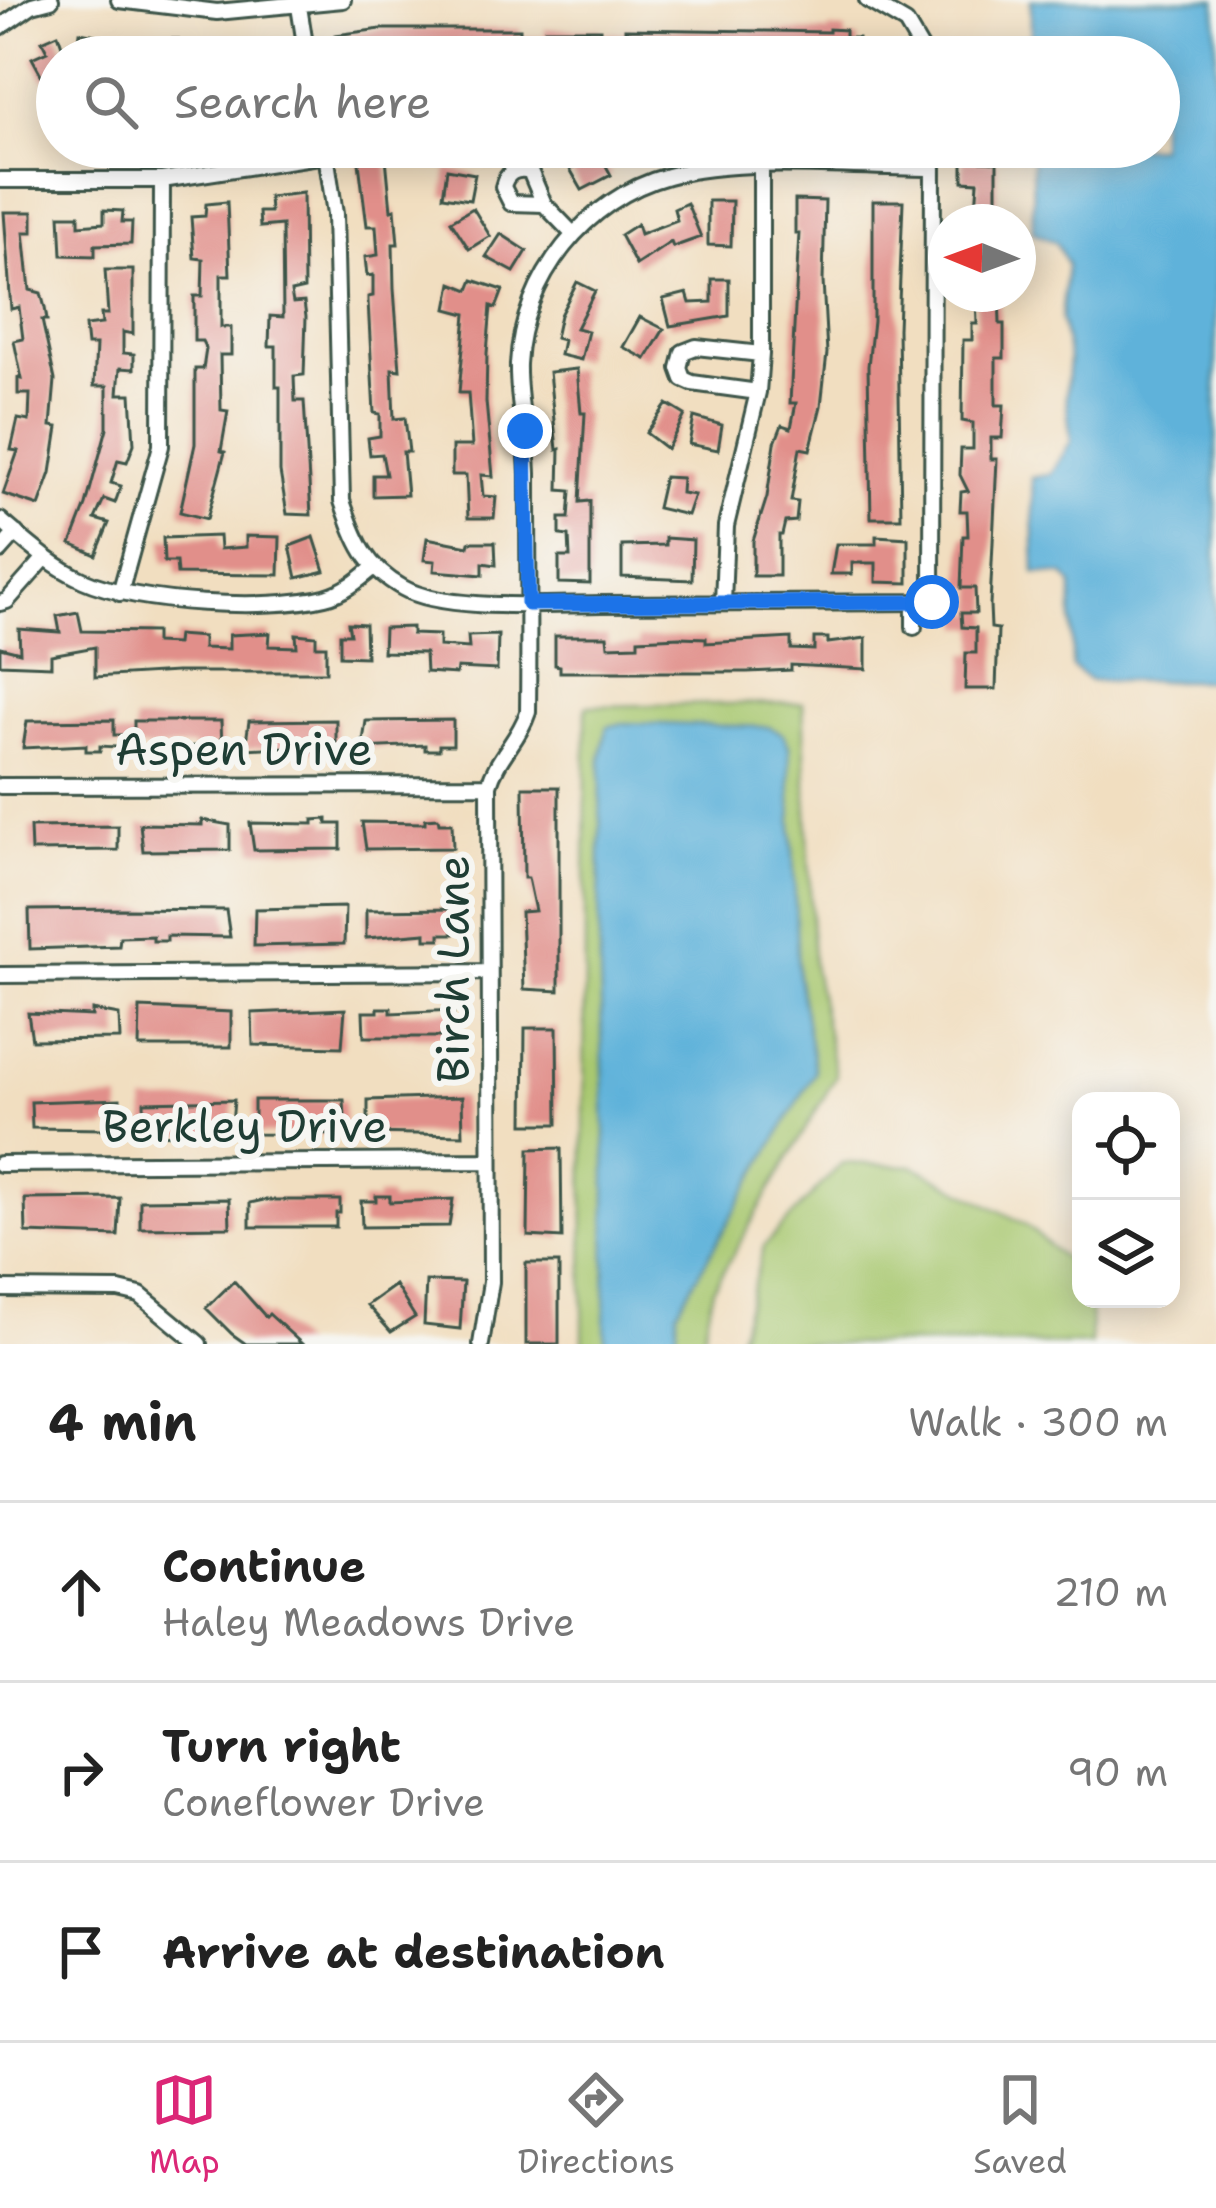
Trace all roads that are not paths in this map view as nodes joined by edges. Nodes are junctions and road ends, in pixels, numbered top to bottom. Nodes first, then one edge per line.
1 (51, 0) edge
2 (119, 0) edge
3 (343, 0) edge
4 (867, 0) edge
5 (298, 3) edge
6 (0, 27) edge
7 (304, 36) edge
8 (914, 36) edge
9 (229, 168) edge
10 (328, 168) edge
11 (712, 168) edge
12 (761, 168) edge
13 (933, 168) edge
14 (0, 180) edge
15 (162, 180) junction
16 (544, 204) dead end
17 (573, 234) junction
18 (761, 354) junction
19 (758, 392) junction
20 (0, 520) edge
21 (16, 533) junction
22 (0, 551) edge
23 (45, 558) junction
24 (373, 568) junction
25 (120, 593) junction
26 (914, 602) junction
27 (0, 603) edge
28 (724, 603) junction
29 (528, 604) junction
30 (914, 627) dead end
31 (489, 785) junction
32 (0, 786) edge
33 (488, 972) junction
34 (0, 975) edge
35 (490, 1161) junction
36 (0, 1164) edge
37 (0, 1289) edge
38 (199, 1344) edge
39 (481, 1344) edge

1 - 6 street
2 - 5 street
3 - 5 street
4 - 8 street
5 - 7 street
9 - 15 street
10 - 24 street
11 - 17 street
12 - 18 street
13 - 26 street
14 - 15 street
15 - 25 street
16 - 17 street
17 - 29 street
18 - 19 street
18 - 19 street
19 - 28 street
20 - 21 street
21 - 22 street
21 - 23 street
23 - 25 street
23 - 27 street
24 - 25 street
24 - 29 street
26 - 28 street
26 - 30 street
28 - 29 street
29 - 31 street
31 - 32 street, Aspen Drive
31 - 33 street, Birch Lane
33 - 34 street
33 - 35 street, Birch Lane
35 - 36 street, Berkley Drive
35 - 39 street, Birch Lane
37 - 38 street

